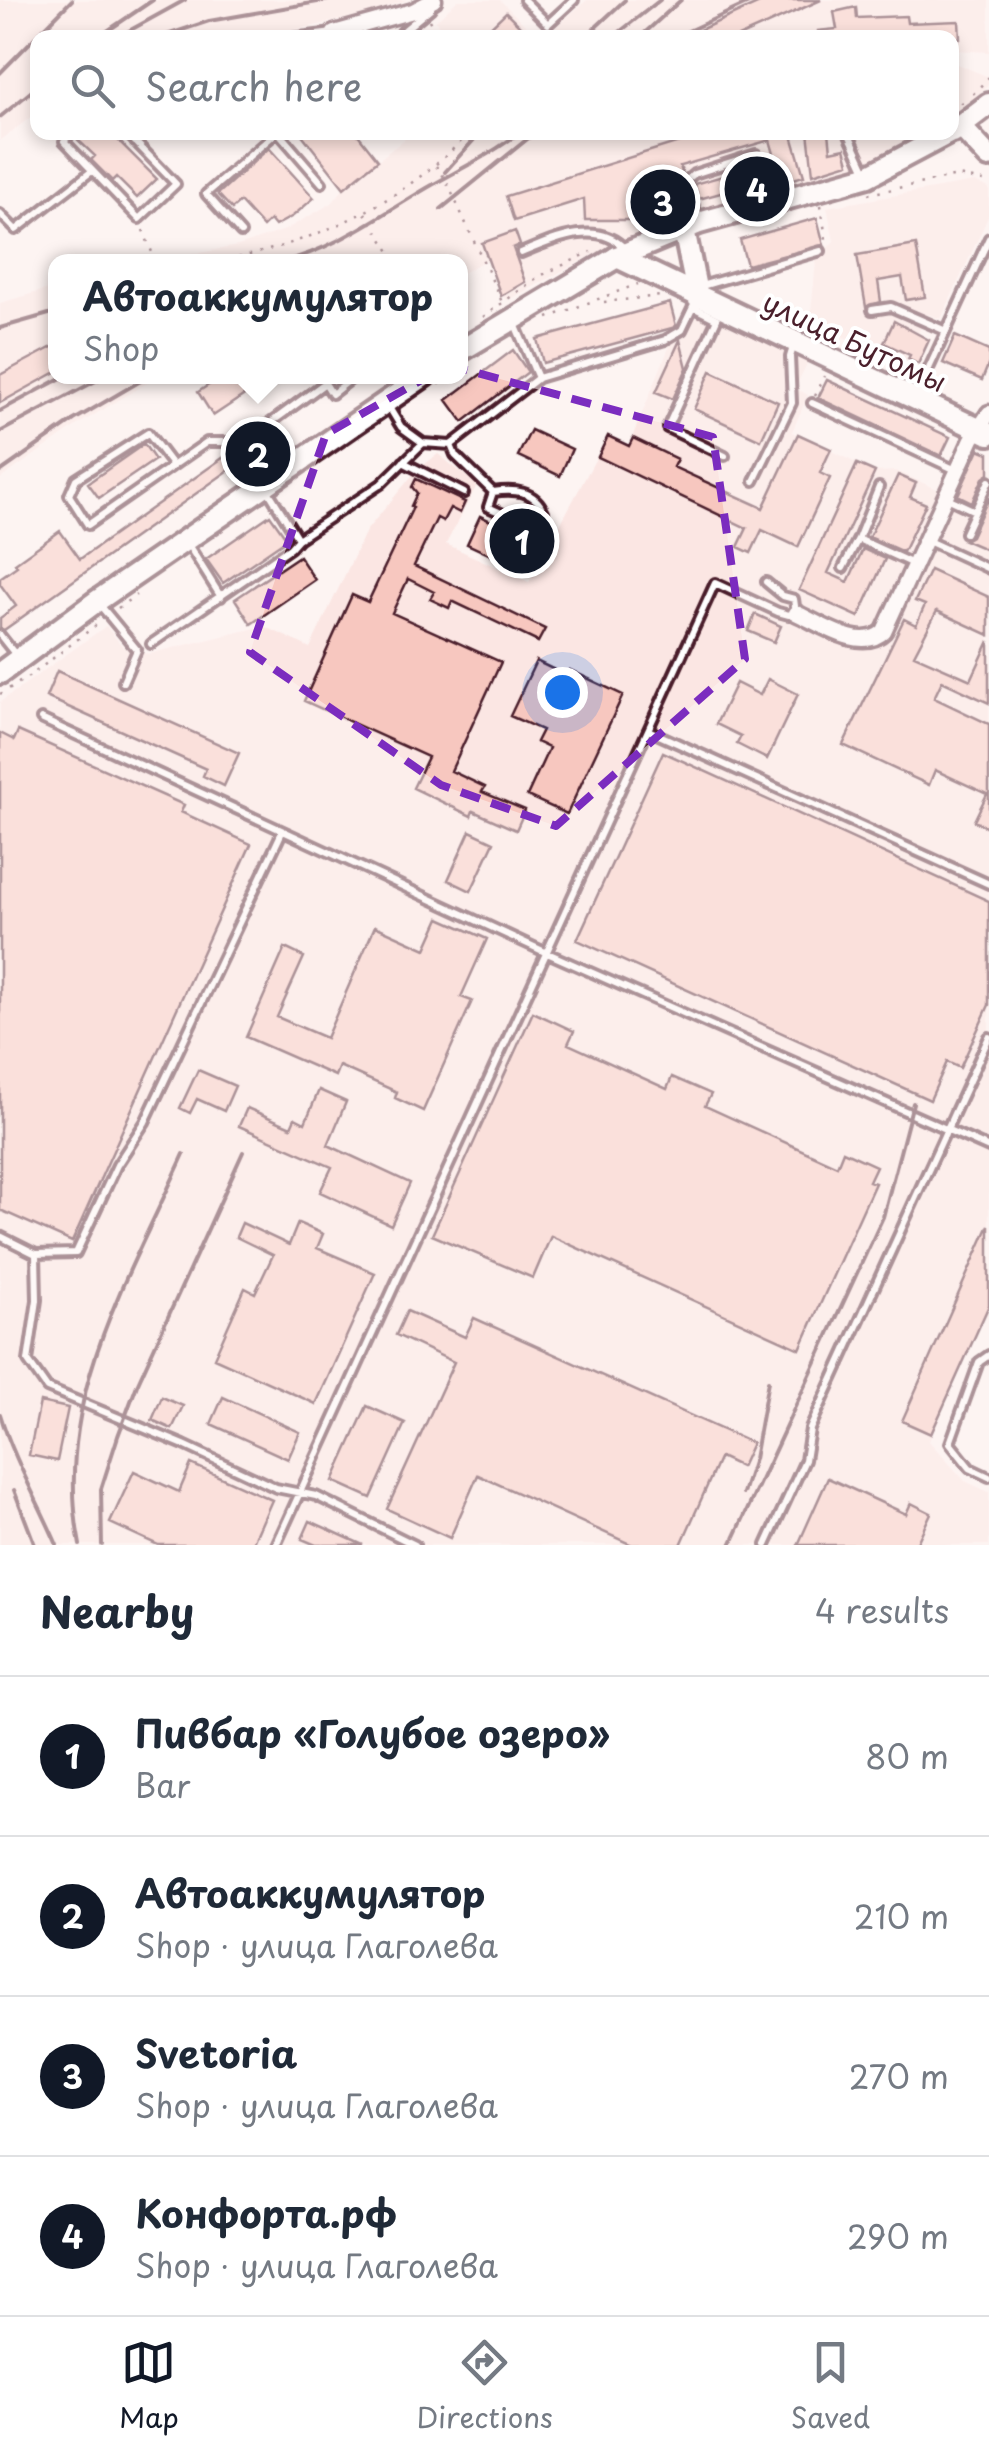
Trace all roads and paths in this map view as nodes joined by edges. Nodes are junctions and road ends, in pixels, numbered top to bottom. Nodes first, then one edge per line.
1 (437, 0) edge
2 (524, 0) edge
3 (574, 0) edge
4 (426, 14) junction
5 (349, 30) edge
6 (405, 30) edge
7 (434, 30) edge
8 (989, 78) edge
9 (989, 104) edge
10 (959, 116) edge
11 (959, 122) edge
12 (959, 135) edge
13 (65, 140) edge
14 (268, 140) edge
15 (284, 140) edge
16 (461, 140) edge
17 (850, 140) edge
18 (932, 140) edge
19 (136, 142) edge
20 (756, 154) dead end
21 (989, 157) edge
22 (435, 164) junction
23 (92, 170) junction
24 (989, 182) edge
25 (322, 183) dead end
26 (864, 186) junction
27 (821, 204) dead end
28 (365, 212) junction
29 (0, 214) edge
30 (139, 219) junction
31 (692, 226) junction
32 (242, 233) dead end
33 (989, 239) edge
34 (521, 252) dead end
35 (821, 252) joint
36 (153, 254) edge
37 (254, 254) edge
38 (392, 254) edge
39 (623, 255) junction
40 (653, 282) junction
41 (696, 298) junction
42 (600, 301) junction
43 (872, 310) dead end
44 (720, 314) junction
45 (511, 317) junction
46 (946, 331) junction
47 (794, 342) junction
48 (468, 346) edge
49 (827, 370) dead end
50 (538, 378) junction
51 (324, 384) edge
52 (326, 384) edge
53 (345, 384) edge
54 (413, 384) edge
55 (386, 402) junction
56 (812, 403) joint
57 (985, 424) edge
58 (229, 443) junction
59 (423, 443) junction
60 (451, 445) junction
61 (725, 456) dead end
62 (403, 462) junction
63 (172, 466) junction
64 (957, 471) junction
65 (754, 481) dead end
66 (989, 481) edge
67 (879, 486) dead end
68 (261, 489) junction
69 (493, 492) junction
70 (464, 493) dead end
71 (945, 497) junction
72 (975, 511) junction
73 (965, 533) dead end
74 (298, 538) junction
75 (858, 539) junction
76 (926, 540) junction
77 (187, 542) junction
78 (914, 565) junction
79 (843, 568) dead end
80 (989, 569) edge
81 (766, 582) dead end
82 (221, 597) junction
83 (97, 601) junction
84 (796, 613) junction
85 (0, 636) edge
86 (151, 644) dead end
87 (6, 667) edge
88 (123, 682) dead end
89 (40, 719) dead end
90 (648, 730) junction
91 (282, 832) junction
92 (989, 884) edge
93 (545, 952) junction
94 (989, 1036) edge
95 (947, 1128) junction
96 (989, 1148) edge
97 (0, 1236) edge
98 (36, 1254) junction
99 (989, 1355) edge
100 (989, 1477) edge
101 (300, 1492) junction
102 (276, 1545) edge
103 (415, 1545) edge
104 (766, 1545) edge

1 - 4 lane
1 - 5 street
2 - 3 lane
4 - 6 lane
4 - 7 path
8 - 10 path
9 - 11 main road
12 - 21 main road
13 - 23 lane
14 - 32 lane
15 - 25 lane
16 - 22 path
17 - 26 lane
18 - 26 main road
19 - 30 lane
20 - 31 lane
22 - 28 path
22 - 45 path
23 - 29 lane
23 - 30 lane
24 - 26 path
26 - 31 main road
27 - 35 path
28 - 37 path
28 - 38 path
30 - 36 path
31 - 39 main road
31 - 41 main road
33 - 46 lane
34 - 39 lane
35 - 41 lane
39 - 40 main road, улица Бутомы
39 - 45 main road
40 - 41 main road, улица Бутомы
40 - 42 path
40 - 42 path
41 - 44 main road, улица Бутомы
41 - 50 lane
42 - 45 path
43 - 46 lane
44 - 47 main road, улица Бутомы
44 - 61 lane
45 - 48 main road
45 - 50 lane
46 - 57 lane
47 - 57 main road, улица Бутомы
47 - 65 lane
49 - 56 path
50 - 60 lane
51 - 58 lane
52 - 53 lane
54 - 55 main road
55 - 59 lane
55 - 68 main road
56 - 64 lane
57 - 64 street
58 - 63 lane
58 - 68 lane
59 - 60 lane
59 - 62 lane
60 - 69 lane
62 - 70 lane
62 - 74 lane
63 - 63 lane
64 - 71 street
66 - 72 lane
67 - 75 lane
68 - 74 lane
68 - 77 main road
69 - 69 lane
71 - 72 lane
71 - 76 street
72 - 73 lane
74 - 82 lane
75 - 78 lane
75 - 79 lane
76 - 78 street
76 - 80 lane
77 - 82 lane
77 - 83 main road
78 - 84 street
81 - 84 lane
82 - 86 lane
83 - 87 main road
83 - 88 lane
84 - 90 lane
85 - 87 lane
89 - 91 lane
90 - 92 lane
90 - 93 lane
91 - 93 lane
91 - 98 lane
93 - 95 lane
93 - 101 lane
94 - 95 lane
95 - 96 lane
95 - 104 lane
97 - 98 lane
98 - 101 lane
99 - 100 lane
101 - 102 lane
101 - 103 lane

